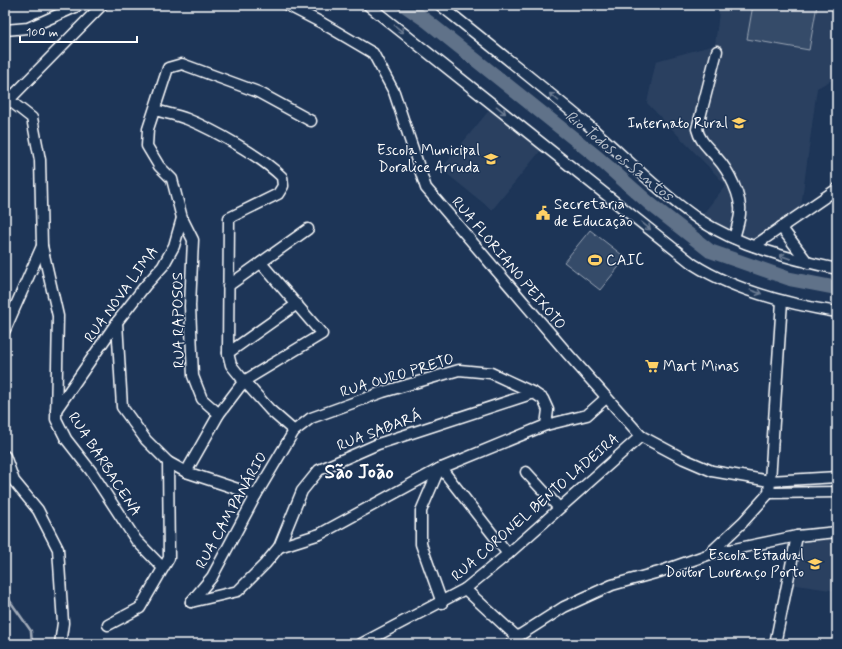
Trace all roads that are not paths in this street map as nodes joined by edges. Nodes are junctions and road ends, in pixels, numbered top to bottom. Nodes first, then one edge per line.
1 (80, 5) edge
2 (102, 5) edge
3 (287, 5) edge
4 (368, 5) edge
5 (440, 5) edge
6 (5, 30) edge
7 (717, 51) dead end
8 (7, 102) edge
9 (155, 110) junction
10 (311, 121) dead end
11 (837, 189) edge
12 (182, 218) junction
13 (781, 227) junction
14 (308, 229) dead end
15 (734, 238) junction
16 (42, 246) junction
17 (754, 246) junction
18 (261, 263) junction
19 (808, 263) junction
20 (837, 269) edge
21 (228, 286) junction
22 (782, 301) junction
23 (297, 304) junction
24 (837, 312) edge
25 (118, 322) junction
26 (5, 330) edge
27 (228, 353) junction
28 (244, 381) junction
29 (534, 393) junction
30 (606, 398) junction
31 (56, 410) junction
32 (219, 414) junction
33 (546, 425) junction
34 (294, 431) junction
35 (641, 436) junction
36 (5, 456) edge
37 (168, 462) junction
38 (440, 469) junction
39 (186, 472) junction
40 (526, 472) dead end
41 (837, 477) edge
42 (770, 481) junction
43 (837, 492) edge
44 (769, 493) junction
45 (256, 495) junction
46 (560, 508) junction
47 (837, 532) edge
48 (796, 536) junction
49 (279, 547) junction
50 (508, 554) junction
51 (710, 554) junction
52 (163, 568) junction
53 (465, 589) junction
54 (191, 602) joint
55 (442, 603) junction
56 (108, 625) dead end
57 (514, 641) edge
58 (60, 644) edge
59 (361, 644) edge
60 (776, 644) edge

1 - 6 street
2 - 8 street
3 - 30 street, RUA FLORIANO PEIXOTO
4 -> 22 street
15 -> 5 street
7 - 15 street
8 - 16 street
9 - 10 street
9 - 12 street
9 - 21 street
11 - 13 street
12 - 25 street, RUA NOVA LIMA
12 - 32 street, RUA RAPOSOS
13 - 17 street
13 - 19 street
14 - 18 street
15 - 17 street
16 - 26 street
16 - 31 street, RUA BARBACENA
19 -> 17 street
18 - 21 street
18 - 23 street
19 - 20 street
21 - 27 street
22 - 24 street
22 - 42 street
23 - 27 street
23 - 28 street
25 - 31 street, RUA NOVA LIMA
25 - 37 street
27 - 28 street
28 - 32 street
28 - 34 street
29 - 33 street
29 - 34 street, RUA OURO PRETO
29 - 49 street, RUA SABARÁ
30 - 33 street
30 - 35 street, RUA FLORIANO PEIXOTO
31 - 52 street, RUA BARBACENA
32 - 39 street
33 - 38 street
34 - 45 street, RUA CAMPANÁRIO
35 - 42 street, RUA FLORIANO PEIXOTO
35 - 46 street, RUA CORONEL BENTO LADEIRA
36 - 58 street
37 - 39 street
37 - 52 street
38 - 49 street
38 - 50 street
38 - 55 street
39 - 45 street
40 - 46 street
41 - 42 street, RUA FLORIANO PEIXOTO
42 - 44 street
43 - 44 street
44 - 51 street
45 - 54 street, RUA CAMPANÁRIO
46 - 50 street, RUA CORONEL BENTO LADEIRA
47 - 48 street
48 - 51 street
48 - 60 street
49 - 54 street, RUA SABARÁ
50 - 53 street, RUA CORONEL BENTO LADEIRA
51 - 57 street
52 - 56 street
53 - 55 street, RUA CORONEL BENTO LADEIRA
53 - 57 street
55 - 59 street, RUA CORONEL BENTO LADEIRA

